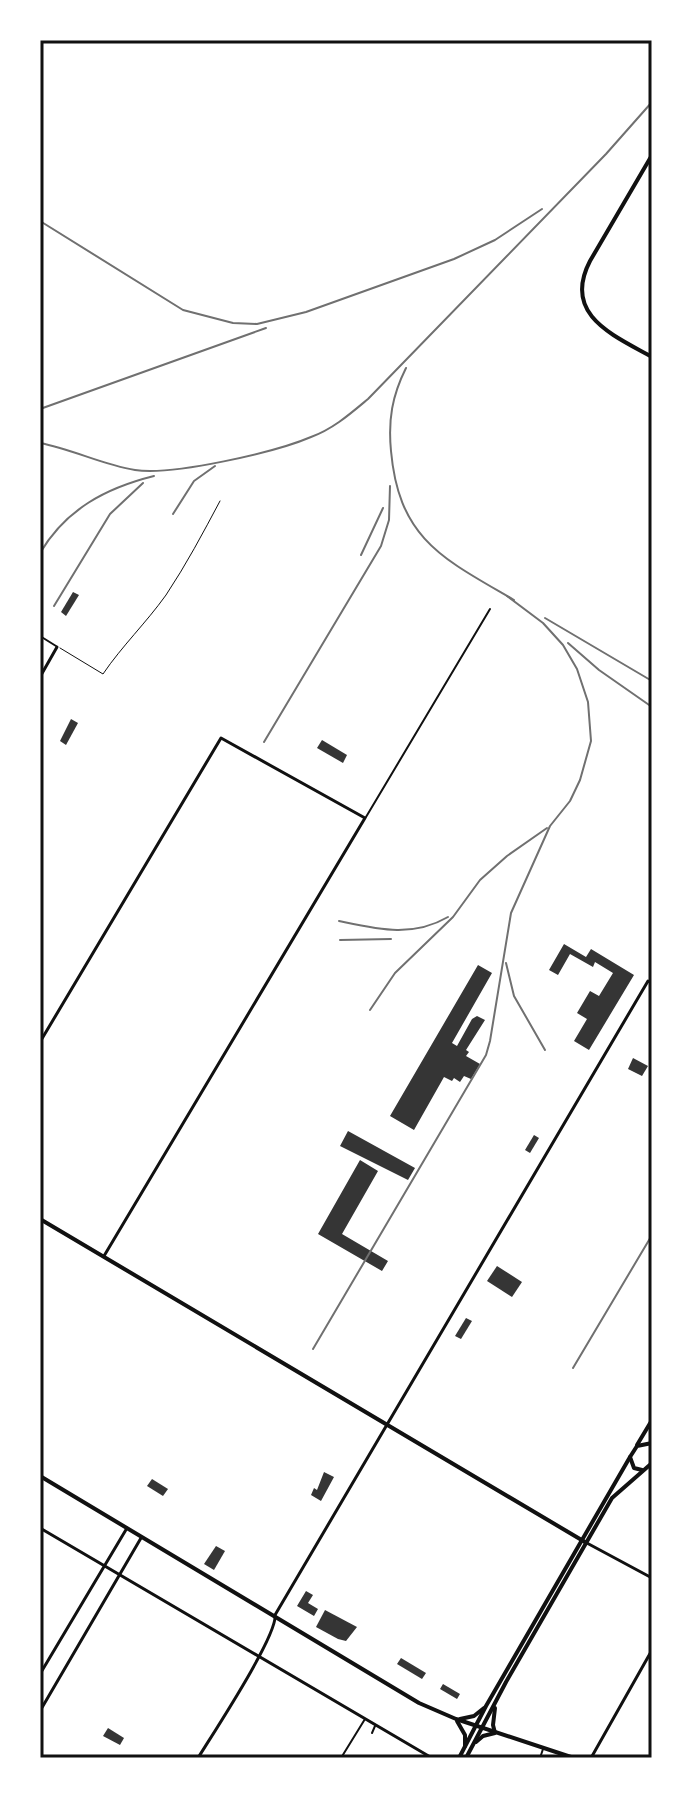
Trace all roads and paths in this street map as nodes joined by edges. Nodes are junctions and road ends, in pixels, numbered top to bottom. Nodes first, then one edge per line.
1 (652, 155) edge
2 (652, 357) edge
3 (220, 501) dead end
4 (490, 609) dead end
5 (40, 636) edge
6 (57, 647) junction
7 (40, 677) edge
8 (365, 818) junction
9 (652, 974) edge
10 (650, 982) edge
11 (40, 1042) edge
12 (40, 1219) edge
13 (104, 1256) junction
14 (652, 1421) edge
15 (386, 1424) junction
16 (652, 1430) edge
17 (652, 1443) edge
18 (637, 1446) junction
19 (630, 1457) junction
20 (652, 1463) edge
21 (642, 1470) junction
22 (40, 1476) edge
23 (40, 1528) edge
24 (127, 1528) junction
25 (142, 1537) junction
26 (584, 1540) junction
27 (104, 1565) junction
28 (120, 1574) junction
29 (652, 1578) edge
30 (275, 1615) junction
31 (652, 1650) edge
32 (259, 1656) junction
33 (40, 1674) edge
34 (496, 1702) junction
35 (486, 1706) junction
36 (40, 1711) edge
37 (365, 1719) junction
38 (456, 1719) junction
39 (376, 1725) junction
40 (476, 1726) junction
41 (482, 1728) junction
42 (372, 1733) dead end
43 (495, 1733) junction
44 (474, 1744) junction
45 (465, 1748) junction
46 (543, 1748) junction
47 (198, 1758) edge
48 (341, 1758) edge
49 (432, 1758) edge
50 (459, 1758) edge
51 (466, 1758) edge
52 (540, 1758) edge
53 (574, 1758) edge
54 (591, 1758) edge

1 - 2 main road
3 - 6 lane
4 - 8 street
5 - 6 street
6 - 7 main road
8 - 11 main road
8 - 13 main road
9 - 10 street
10 - 15 main road
12 - 13 main road
13 - 15 main road
14 - 16 main road
14 - 18 main road
15 - 26 main road
15 - 30 main road
17 - 18 main road
18 - 19 main road
19 - 21 main road
19 - 26 main road
20 - 21 main road
21 - 26 main road
22 - 24 main road
23 - 27 main road
24 - 25 main road
24 - 27 main road
25 - 28 main road
25 - 30 main road
26 - 29 main road
26 - 34 main road
26 - 35 main road
27 - 28 main road
27 - 33 main road
28 - 32 main road
28 - 36 main road
30 - 32 main road
30 - 38 main road
31 - 54 main road
32 - 37 main road
32 - 47 main road
34 - 41 main road
34 - 43 main road
35 - 38 main road
35 - 40 main road
37 - 39 main road
37 - 48 street
38 - 40 main road
38 - 45 main road
39 - 42 street
39 - 49 main road
40 - 41 main road
40 - 45 main road
41 - 43 main road
41 - 44 main road
43 - 44 main road
43 - 46 main road
44 - 51 main road
45 - 50 main road
46 - 52 street
46 - 53 main road

